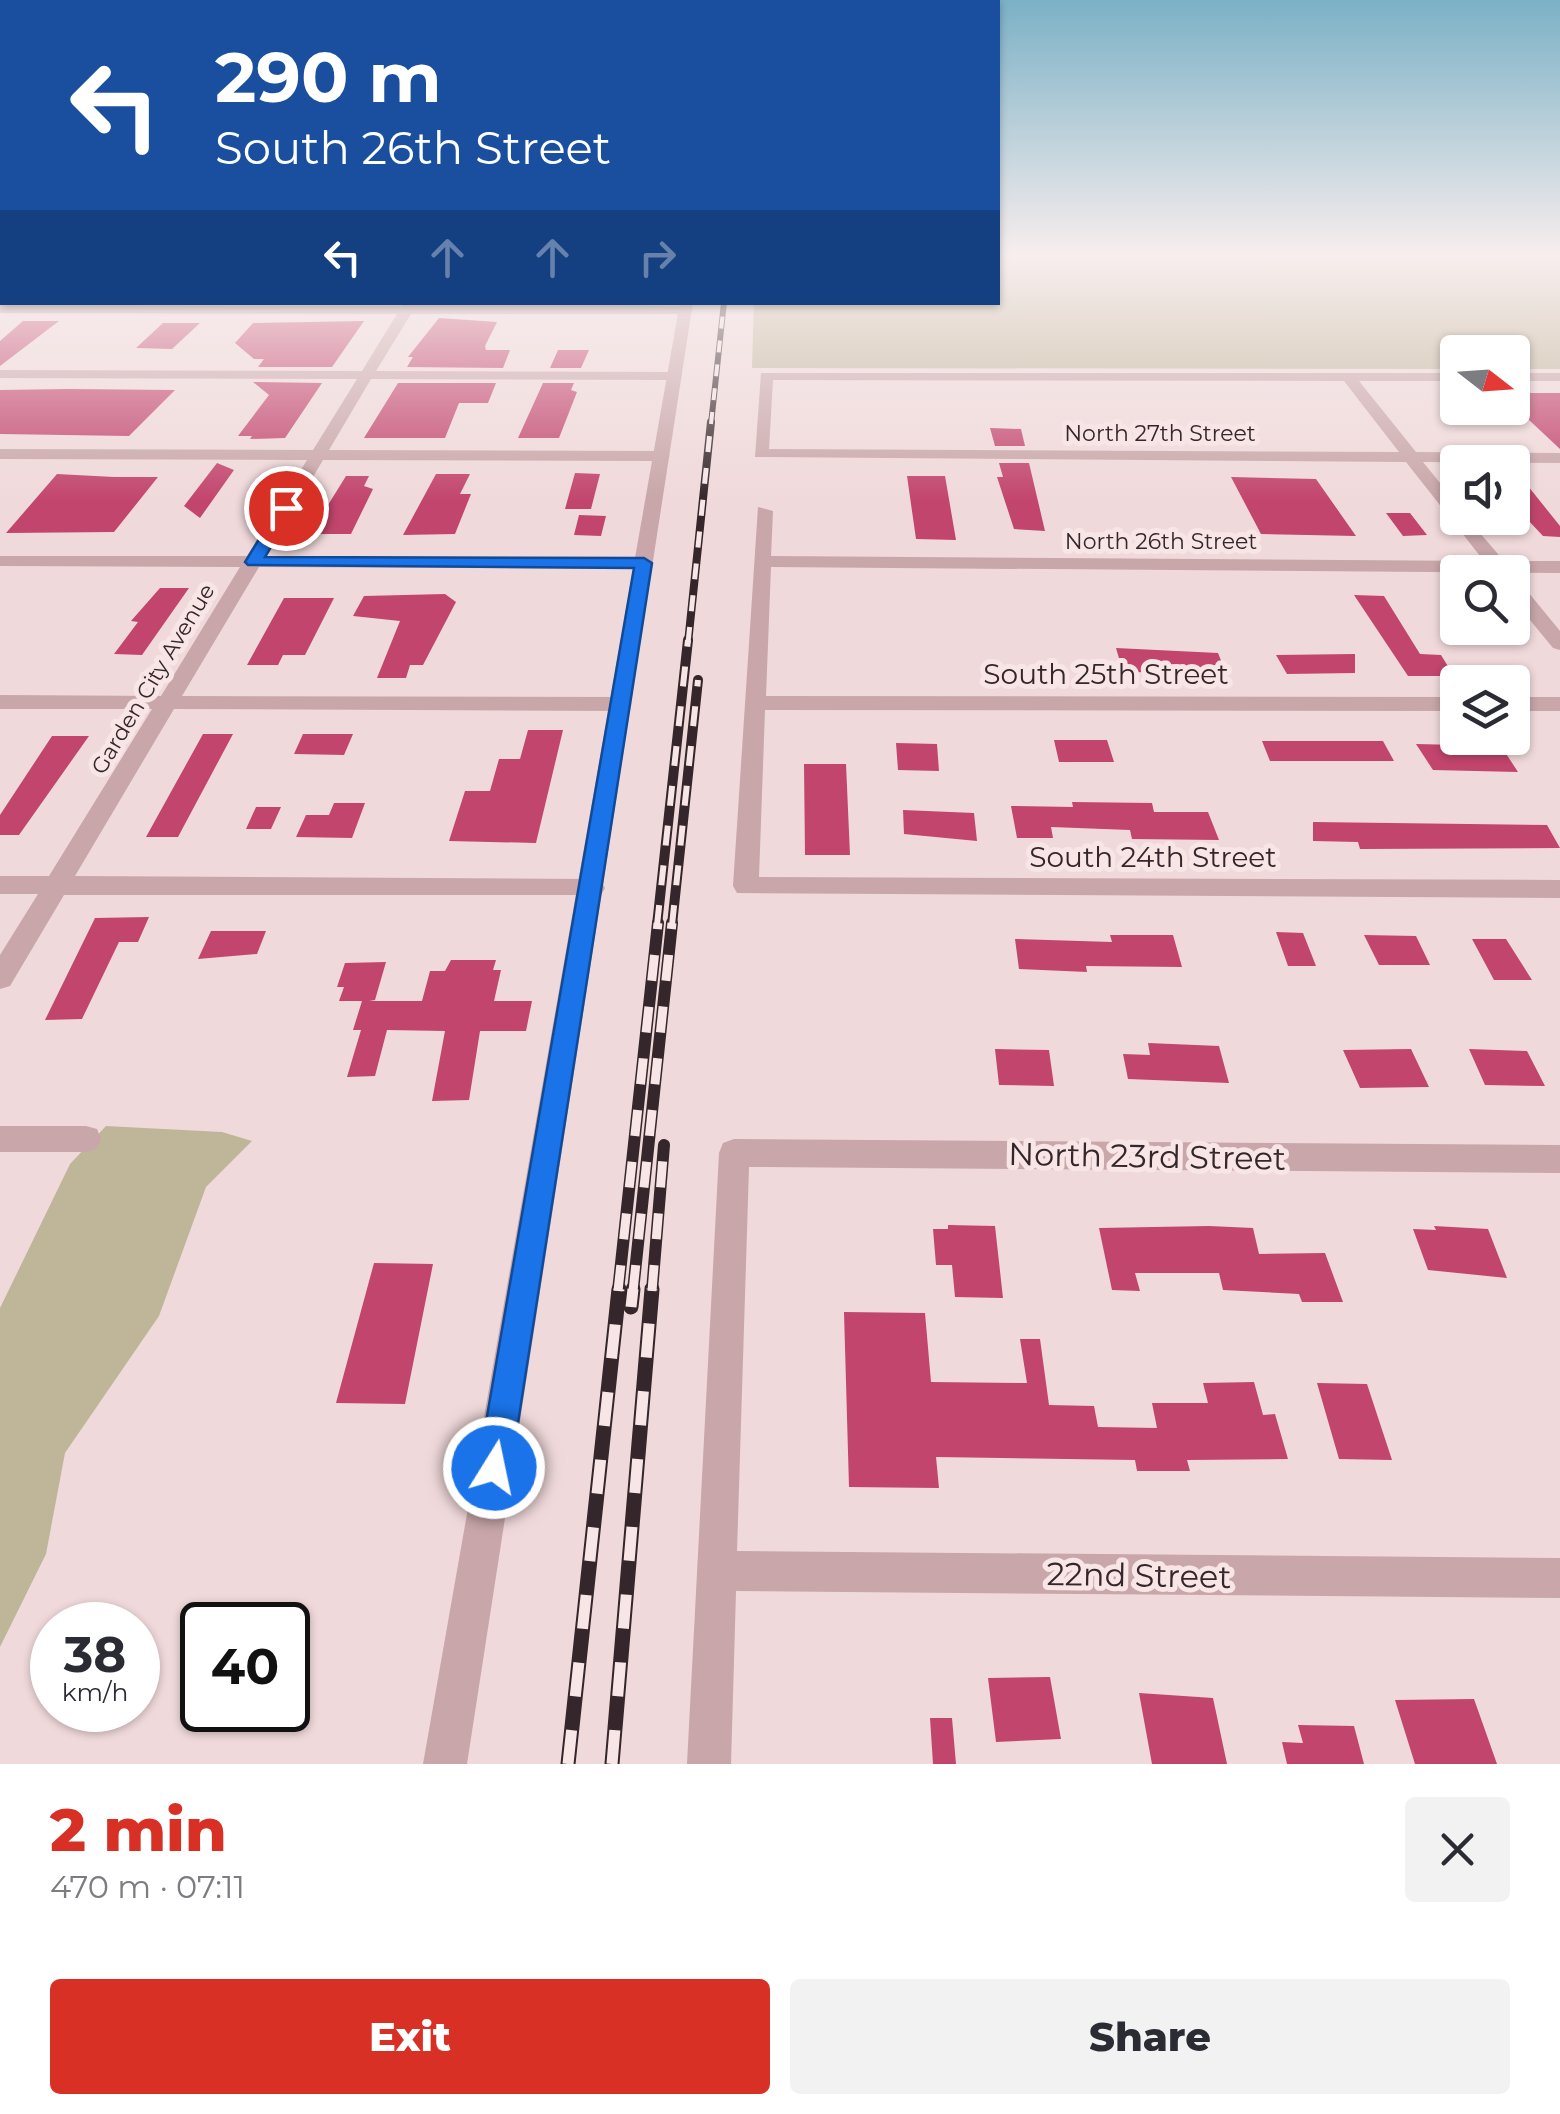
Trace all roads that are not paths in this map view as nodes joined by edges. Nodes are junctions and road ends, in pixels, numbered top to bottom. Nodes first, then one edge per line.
1 (391, 336) edge
2 (682, 336) edge
3 (0, 374) edge
4 (367, 375) junction
5 (676, 376) junction
6 (1348, 376) junction
7 (1440, 377) edge
8 (1530, 377) edge
9 (1560, 377) edge
10 (0, 454) edge
11 (318, 455) junction
12 (662, 456) junction
13 (1409, 456) junction
14 (1560, 458) edge
15 (1440, 495) edge
16 (764, 511) dead end
17 (1472, 535) edge
18 (1488, 555) edge
19 (0, 561) edge
20 (762, 561) junction
21 (254, 562) junction
22 (644, 563) junction
23 (1560, 567) edge
24 (1530, 568) edge
25 (1440, 569) edge
26 (1530, 607) edge
27 (1560, 644) edge
28 (0, 702) edge
29 (168, 702) junction
30 (754, 703) junction
31 (621, 704) junction
32 (1440, 704) edge
33 (1530, 704) edge
34 (1560, 704) edge
35 (58, 885) junction
36 (0, 886) edge
37 (592, 888) junction
38 (1560, 889) edge
39 (0, 978) edge
40 (0, 1139) edge
41 (86, 1139) dead end
42 (1560, 1159) edge
43 (717, 1570) junction
44 (1560, 1578) edge
45 (445, 1764) edge
46 (708, 1764) edge

1 - 4 street, Garden City Avenue
2 - 5 street
3 - 4 street
4 - 5 street
4 - 11 street, Garden City Avenue
5 - 12 street
6 - 7 street
6 - 13 street
6 - 13 street, North 27th Street
8 - 9 street
10 - 11 street
11 - 12 street
11 - 21 street, Garden City Avenue
12 - 22 street
13 - 14 street, North 27th Street
13 - 15 street
16 - 20 street
17 - 18 street
19 - 21 street
20 - 25 street, North 26th Street
20 - 30 street
21 - 22 street
21 - 29 street, Garden City Avenue
22 - 31 street
23 - 24 street, North 26th Street
26 - 27 street
28 - 29 street
29 - 31 street
29 - 35 street, Garden City Avenue
30 - 32 street, South 25th Street
30 - 38 street, South 24th Street
31 - 37 street
33 - 34 street
35 - 36 street
35 - 37 street
35 - 39 street, Garden City Avenue
37 - 45 street
40 - 41 street
42 - 43 street, North 23rd Street
43 - 44 street, 22nd Street
43 - 46 street

